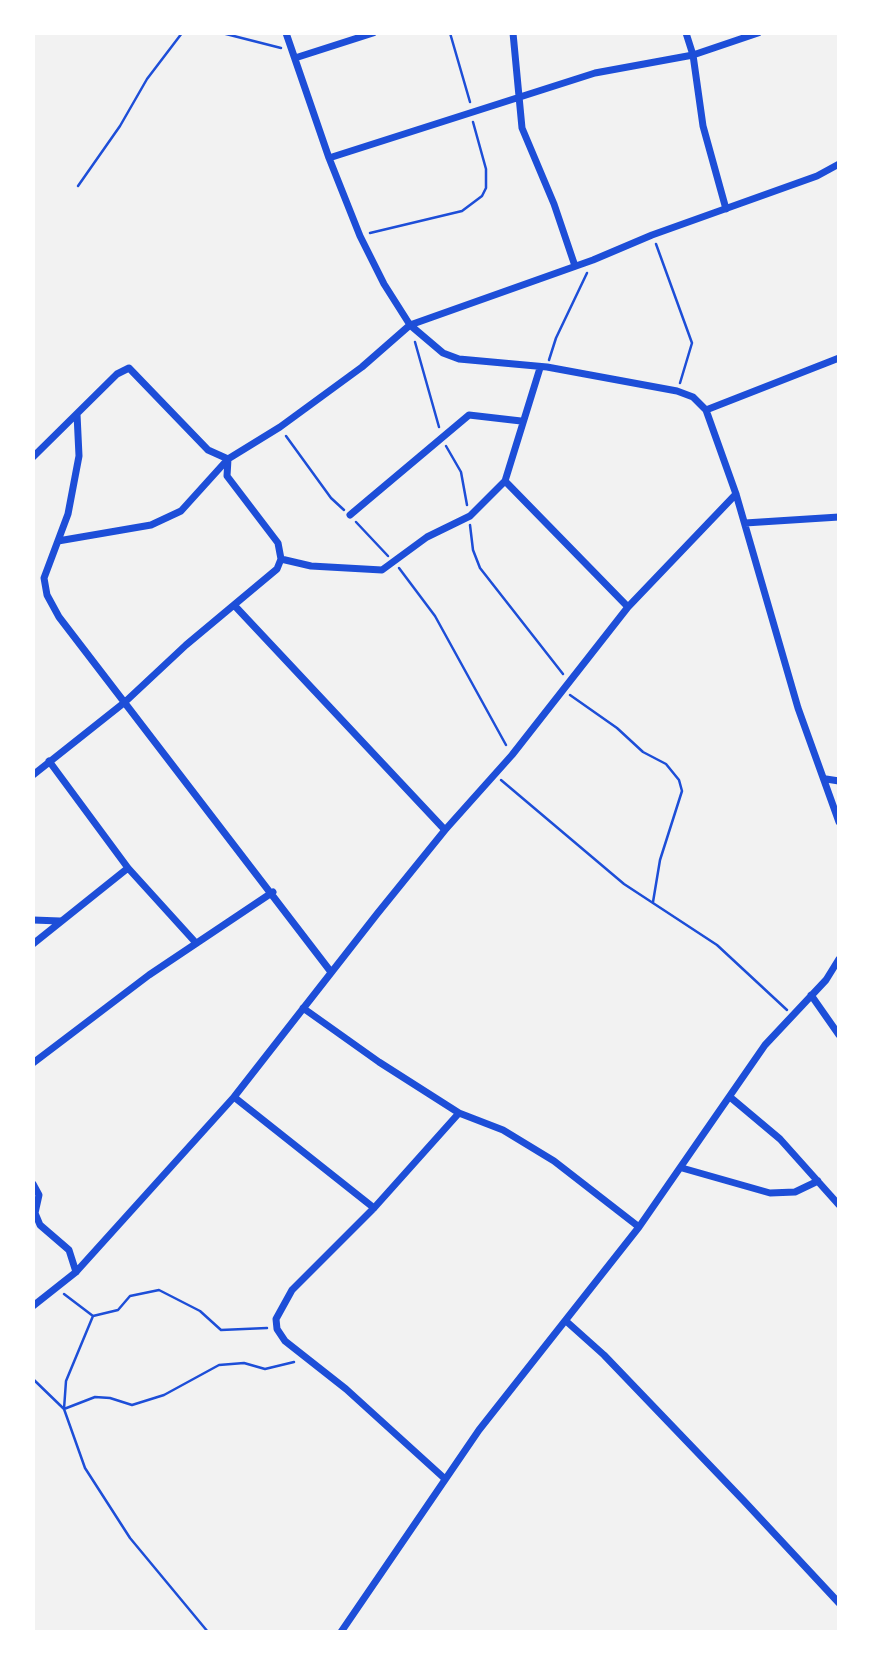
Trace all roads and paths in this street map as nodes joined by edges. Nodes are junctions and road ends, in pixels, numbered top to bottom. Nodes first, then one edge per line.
1 (182, 33) edge
2 (222, 33) edge
3 (286, 33) edge
4 (373, 33) edge
5 (450, 33) edge
6 (513, 33) edge
7 (686, 33) edge
8 (758, 33) edge
9 (693, 55) junction
10 (294, 56) junction
11 (519, 96) junction
12 (472, 112) junction
13 (329, 159) junction
14 (839, 164) edge
15 (78, 186) dead end
16 (726, 209) junction
17 (652, 235) junction
18 (360, 236) junction
19 (593, 260) junction
20 (575, 265) junction
21 (410, 326) junction
22 (839, 358) edge
23 (543, 368) junction
24 (677, 391) junction
25 (706, 410) junction
26 (78, 414) junction
27 (521, 421) junction
28 (280, 427) junction
29 (442, 440) junction
30 (33, 457) edge
31 (228, 460) junction
32 (505, 481) junction
33 (736, 494) junction
34 (349, 516) junction
35 (470, 516) junction
36 (839, 517) edge
37 (745, 523) junction
38 (58, 541) junction
39 (281, 559) junction
40 (395, 563) junction
41 (234, 606) junction
42 (628, 607) junction
43 (572, 681) junction
44 (565, 691) junction
45 (125, 702) junction
46 (512, 755) junction
47 (49, 761) junction
48 (495, 774) junction
49 (33, 775) edge
50 (826, 779) junction
51 (839, 781) edge
52 (839, 822) edge
53 (444, 830) junction
54 (128, 868) junction
55 (273, 892) junction
56 (653, 902) junction
57 (33, 920) edge
58 (60, 922) junction
59 (197, 943) junction
60 (33, 944) edge
61 (839, 959) edge
62 (331, 972) junction
63 (811, 995) junction
64 (303, 1008) junction
65 (792, 1015) junction
66 (839, 1035) edge
67 (33, 1063) edge
68 (234, 1097) junction
69 (730, 1097) junction
70 (458, 1113) junction
71 (681, 1168) junction
72 (818, 1181) junction
73 (33, 1184) edge
74 (839, 1205) edge
75 (374, 1208) junction
76 (639, 1227) junction
77 (76, 1272) junction
78 (56, 1288) junction
79 (33, 1306) edge
80 (93, 1316) junction
81 (566, 1321) junction
82 (277, 1329) junction
83 (307, 1358) junction
84 (33, 1379) edge
85 (64, 1409) junction
86 (444, 1478) junction
87 (839, 1603) edge
88 (208, 1632) edge
89 (341, 1632) edge

1 - 15 path
2 - 10 path
3 - 10 street
4 - 10 street
5 - 12 path
6 - 11 street
7 - 9 street
8 - 9 street
9 - 11 street
9 - 16 street
10 - 13 street
11 - 12 street
11 - 20 street
12 - 13 street
12 - 18 path
13 - 18 street
14 - 16 street
16 - 17 street
17 - 19 street
17 - 24 path
18 - 21 street
19 - 20 street
19 - 23 path
20 - 21 street
21 - 23 street
21 - 28 street
21 - 29 path
22 - 25 street
23 - 24 street
23 - 27 street
24 - 25 street
25 - 33 street
26 - 30 street
26 - 31 street
26 - 38 street
27 - 29 street
27 - 32 street
28 - 31 street
28 - 34 path
29 - 34 street
29 - 35 path
31 - 38 street
31 - 39 street
32 - 35 street
32 - 42 street
33 - 37 street
33 - 42 street
34 - 40 path
35 - 40 street
35 - 43 path
36 - 37 street
37 - 50 street
38 - 45 street
39 - 40 street
39 - 41 street
40 - 46 path
41 - 45 street
41 - 53 street
42 - 43 street
43 - 44 street
44 - 46 street
44 - 56 path
45 - 47 street
45 - 55 street
46 - 48 street
47 - 49 street
47 - 54 street
48 - 53 street
48 - 56 path
50 - 51 street
50 - 52 street
53 - 62 street
54 - 58 street
54 - 59 street
55 - 59 street
55 - 62 street
56 - 65 path
57 - 58 street
58 - 60 street
59 - 67 street
61 - 63 street
62 - 64 street
63 - 65 street
63 - 66 street
64 - 68 street
64 - 70 street
65 - 69 street
68 - 75 street
68 - 77 street
69 - 71 street
69 - 72 street
70 - 75 street
70 - 76 street
71 - 72 street
71 - 76 street
72 - 74 street
73 - 77 street
75 - 82 street
76 - 81 street
77 - 78 street
78 - 79 street
78 - 80 path
80 - 82 path
80 - 85 path
81 - 86 street
81 - 87 street
82 - 83 street
83 - 85 path
83 - 86 street
84 - 85 path
85 - 88 path
86 - 89 street

